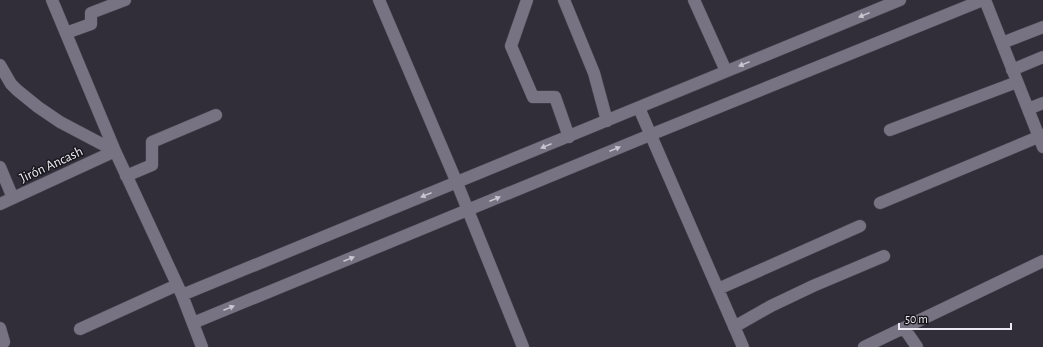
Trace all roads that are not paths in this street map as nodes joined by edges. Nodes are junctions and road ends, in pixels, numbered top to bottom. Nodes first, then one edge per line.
1 (52, 0) edge
2 (125, 0) edge
3 (379, 0) edge
4 (527, 0) edge
5 (564, 0) edge
6 (694, 0) edge
7 (900, 0) edge
8 (984, 0) edge
9 (1043, 27) edge
10 (66, 33) junction
11 (1002, 43) junction
12 (1043, 57) edge
13 (0, 65) edge
14 (1012, 70) junction
15 (726, 71) junction
16 (1018, 82) junction
17 (1043, 103) edge
18 (638, 108) junction
19 (1028, 109) junction
20 (216, 115) dead end
21 (607, 121) junction
22 (890, 130) dead end
23 (650, 135) junction
24 (569, 136) junction
25 (1042, 139) edge
26 (115, 151) junction
27 (0, 167) edge
28 (126, 176) junction
29 (457, 183) junction
30 (13, 198) junction
31 (880, 203) dead end
32 (0, 204) edge
33 (468, 210) junction
34 (860, 226) dead end
35 (884, 256) dead end
36 (1043, 261) edge
37 (718, 289) junction
38 (179, 290) junction
39 (193, 323) junction
40 (734, 327) junction
41 (0, 328) edge
42 (904, 328) junction
43 (80, 329) dead end
44 (4, 342) dead end
45 (202, 347) edge
46 (524, 347) edge
47 (743, 347) edge
48 (864, 347) edge
49 (917, 347) edge

1 - 10 street
2 - 10 street
3 - 29 street
4 - 24 street
5 - 21 street
6 - 15 street
7 -> 15 street
8 - 11 street
8 - 23 street
9 - 11 street
10 - 26 street
11 - 14 street
12 - 14 street
13 - 26 street
14 - 16 street
15 - 18 street
16 - 19 street
16 - 22 street
17 - 19 street
18 - 21 street
18 - 23 street
19 - 25 street
20 - 28 street
21 - 24 street
33 -> 23 street
23 - 37 street
24 -> 29 street
25 - 31 street
26 - 28 street
26 - 30 street, Jirón Ancash
27 - 30 street
28 - 38 street
29 - 33 street
29 -> 38 street
30 - 32 street, Jirón Ancash
39 -> 33 street
33 - 46 street
34 - 37 street
35 - 40 street
36 - 42 street
37 - 40 street
38 - 39 street
38 - 43 street
39 - 45 street
40 - 47 street
41 - 44 street
42 - 48 street
42 - 49 street

